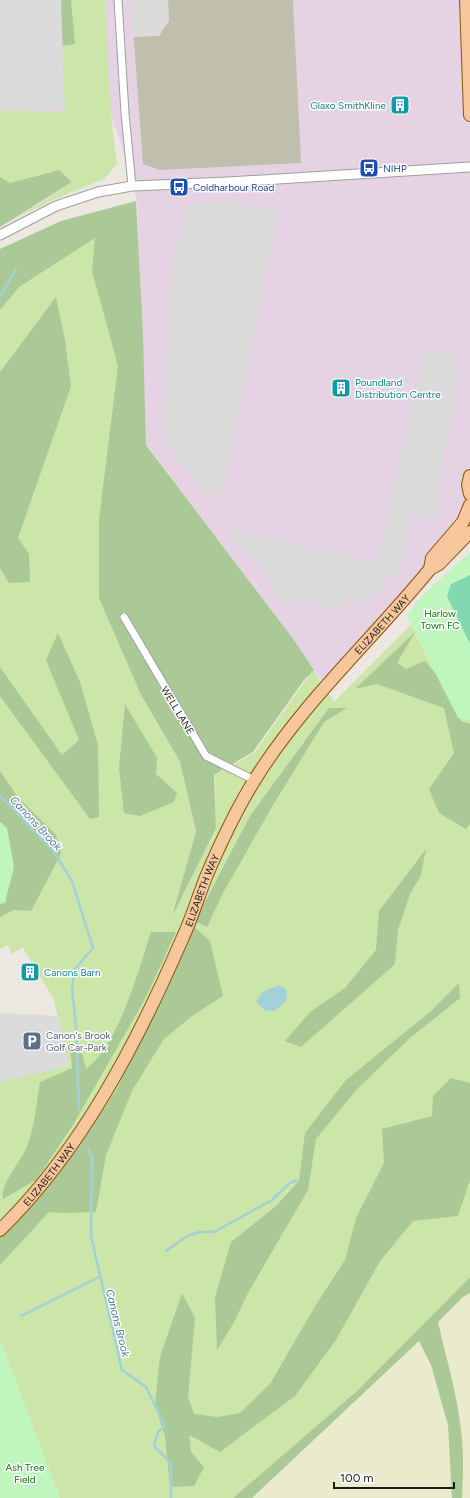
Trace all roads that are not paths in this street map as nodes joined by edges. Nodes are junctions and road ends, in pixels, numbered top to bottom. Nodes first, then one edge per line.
1 (118, 0) edge
2 (466, 0) edge
3 (470, 115) edge
4 (470, 167) edge
5 (132, 186) junction
6 (0, 235) edge
7 (470, 476) edge
8 (470, 494) edge
9 (470, 505) edge
10 (470, 532) edge
11 (430, 569) junction
12 (124, 617) dead end
13 (254, 780) junction
14 (0, 1230) edge

1 - 5 street
2 - 3 main road
4 - 5 street
5 - 6 street
7 - 8 main road
9 - 11 main road, ELIZABETH WAY
10 - 11 main road, ELIZABETH WAY
11 - 13 main road, ELIZABETH WAY
12 - 13 street, WELL LANE
13 - 14 main road, ELIZABETH WAY

